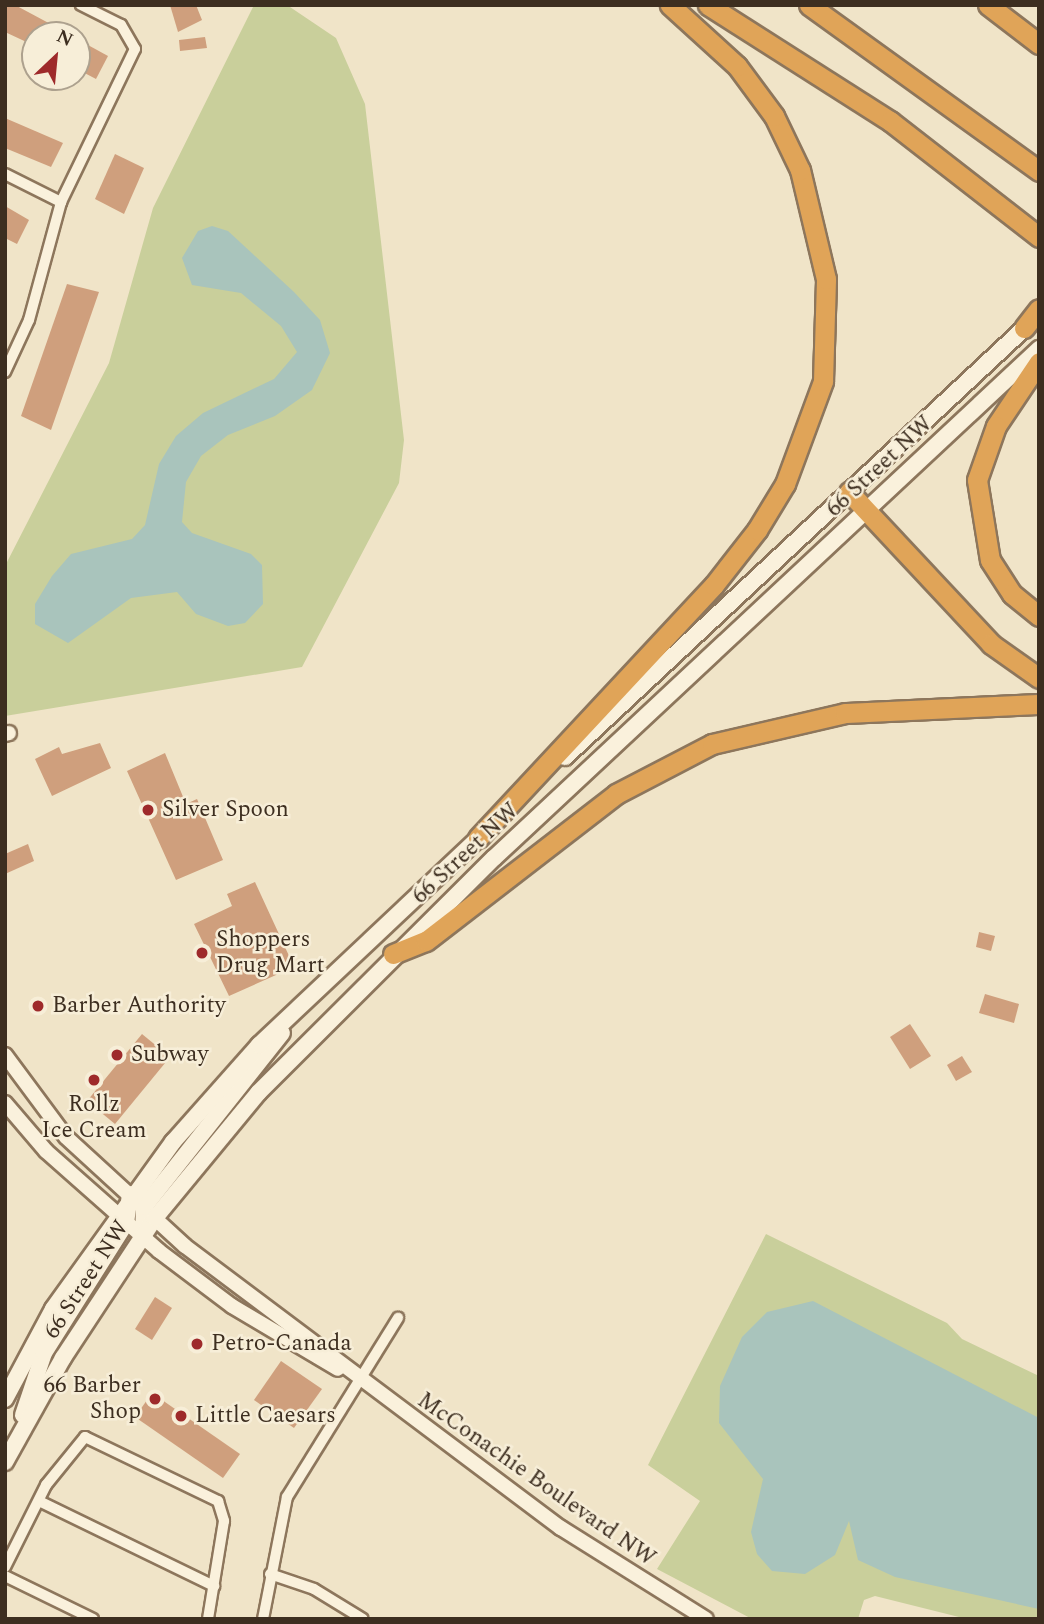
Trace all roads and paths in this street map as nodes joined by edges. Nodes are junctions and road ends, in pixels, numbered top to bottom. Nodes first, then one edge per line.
1 (80, 5) edge
2 (670, 5) edge
3 (708, 5) edge
4 (809, 5) edge
5 (988, 5) edge
6 (1039, 44) edge
7 (1039, 171) edge
8 (5, 174) edge
9 (61, 202) junction
10 (1039, 237) edge
11 (1039, 309) edge
12 (1032, 321) edge
13 (1039, 349) edge
14 (1039, 362) edge
15 (5, 372) edge
16 (849, 492) junction
17 (867, 510) junction
18 (1039, 616) edge
19 (1039, 678) edge
20 (1039, 704) edge
21 (478, 838) junction
22 (393, 954) junction
23 (298, 1007) junction
24 (5, 1055) edge
25 (5, 1103) edge
26 (130, 1195) junction
27 (150, 1213) junction
28 (121, 1218) junction
29 (143, 1237) junction
30 (398, 1318) dead end
31 (351, 1377) junction
32 (5, 1399) edge
33 (17, 1438) junction
34 (5, 1462) edge
35 (38, 1501) junction
36 (5, 1567) edge
37 (270, 1574) junction
38 (5, 1576) edge
39 (214, 1586) junction
40 (93, 1619) edge
41 (208, 1619) edge
42 (262, 1619) edge
43 (363, 1619) edge
44 (706, 1619) edge

1 - 9 street
2 - 21 highway
3 - 10 highway
4 - 7 highway
5 - 6 highway
8 - 9 street
9 - 15 street
11 - 12 highway
12 - 16 main road, 66 Street NW
13 - 17 main road, 66 Street NW
14 - 18 highway
16 - 17 highway
16 - 21 main road, 66 Street NW
17 - 19 highway
17 - 22 main road, 66 Street NW
20 - 22 highway
21 - 23 main road, 66 Street NW
22 - 27 main road, 66 Street NW
23 - 26 main road, 66 Street NW
23 - 27 main road
24 - 26 street, McConachie Boulevard NW
25 - 28 street, McConachie Boulevard NW
26 - 27 street, McConachie Boulevard NW
26 - 28 main road, 66 Street NW
27 - 29 main road, 66 Street NW
27 - 31 street, McConachie Boulevard NW
28 - 29 street, McConachie Boulevard NW
28 - 32 main road, 66 Street NW
28 - 33 main road
29 - 31 street, McConachie Boulevard NW
29 - 33 main road, 66 Street NW
30 - 31 street
31 - 37 street
31 - 44 street, McConachie Boulevard NW
33 - 34 main road, 66 Street NW
35 - 36 street
35 - 39 street
35 - 39 street
37 - 42 street
37 - 43 street
38 - 40 street
39 - 41 street

